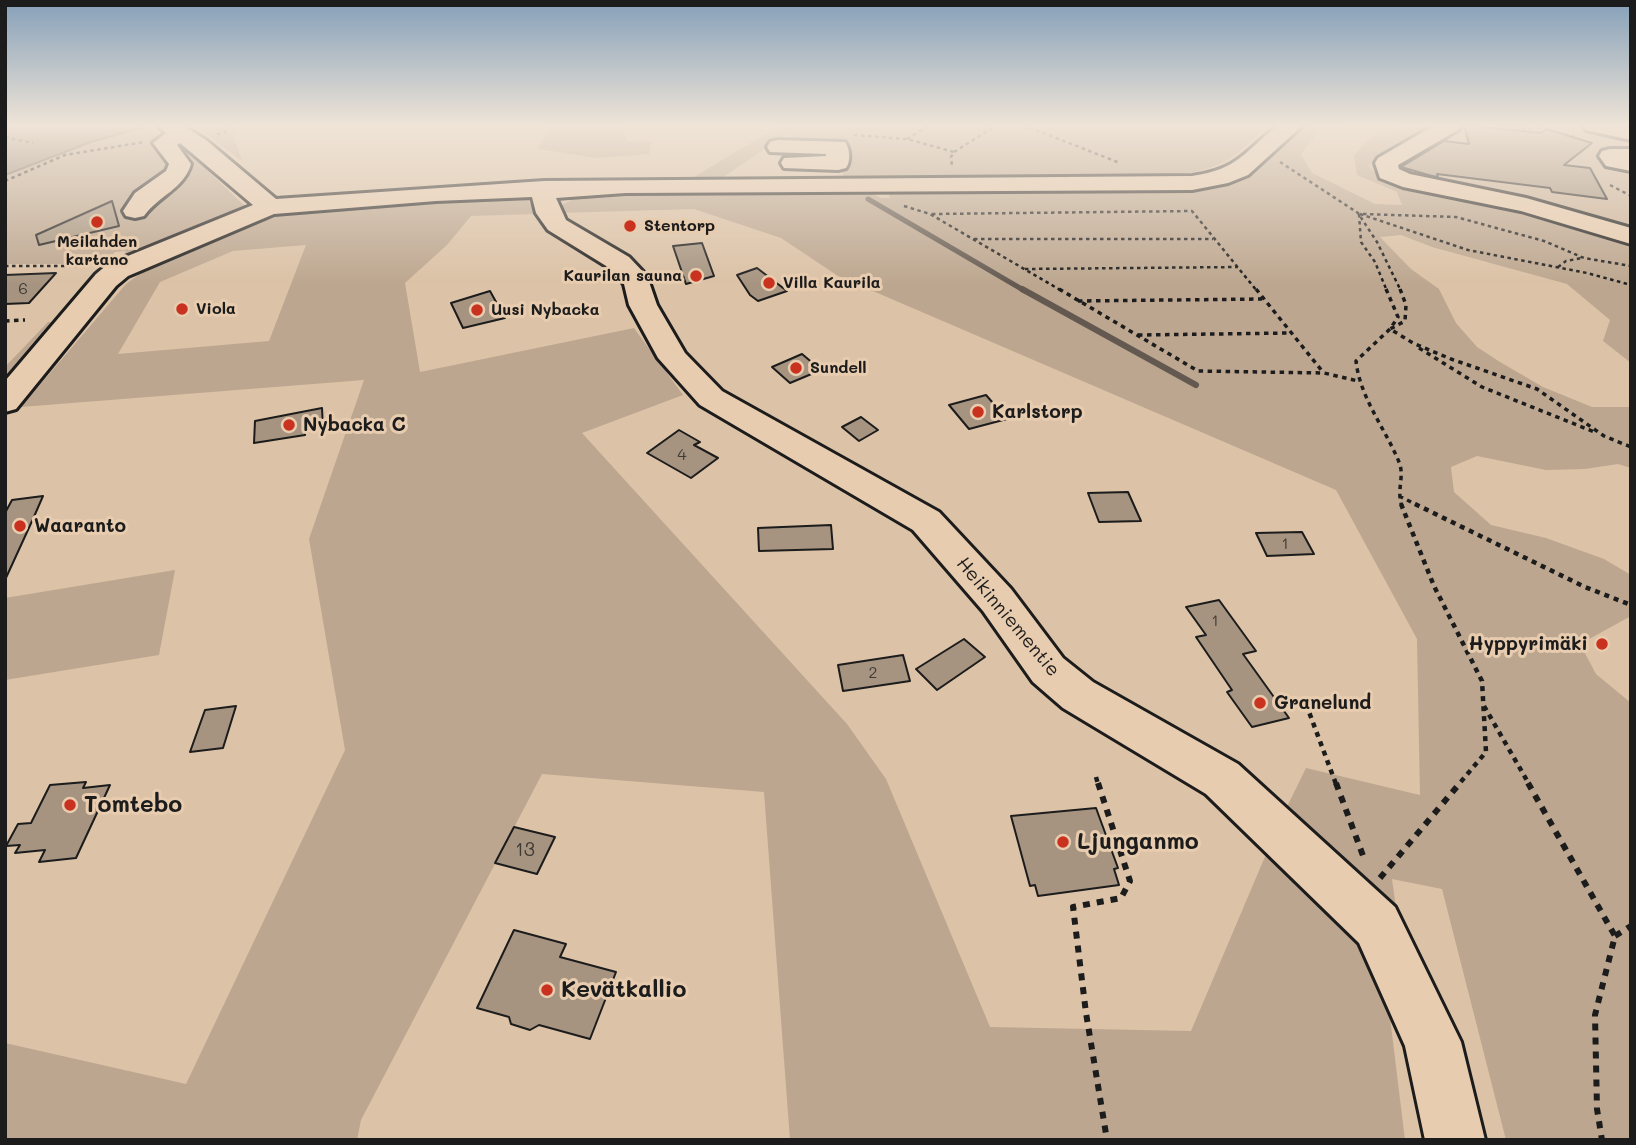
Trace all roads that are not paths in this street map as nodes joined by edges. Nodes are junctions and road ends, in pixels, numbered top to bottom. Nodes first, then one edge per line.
1 (172, 178) edge
2 (237, 178) edge
3 (731, 178) edge
4 (1215, 178) edge
5 (1400, 178) edge
6 (727, 184) junction
7 (553, 196) junction
8 (270, 207) junction
9 (135, 211) dead end
10 (1631, 236) edge
11 (5, 402) edge
12 (1455, 1140) edge

1 - 9 street
2 - 8 street
3 - 6 street
4 - 6 street
5 - 10 street
6 - 7 street
7 - 8 street
7 - 12 street, Heikinniementie
8 - 11 street

